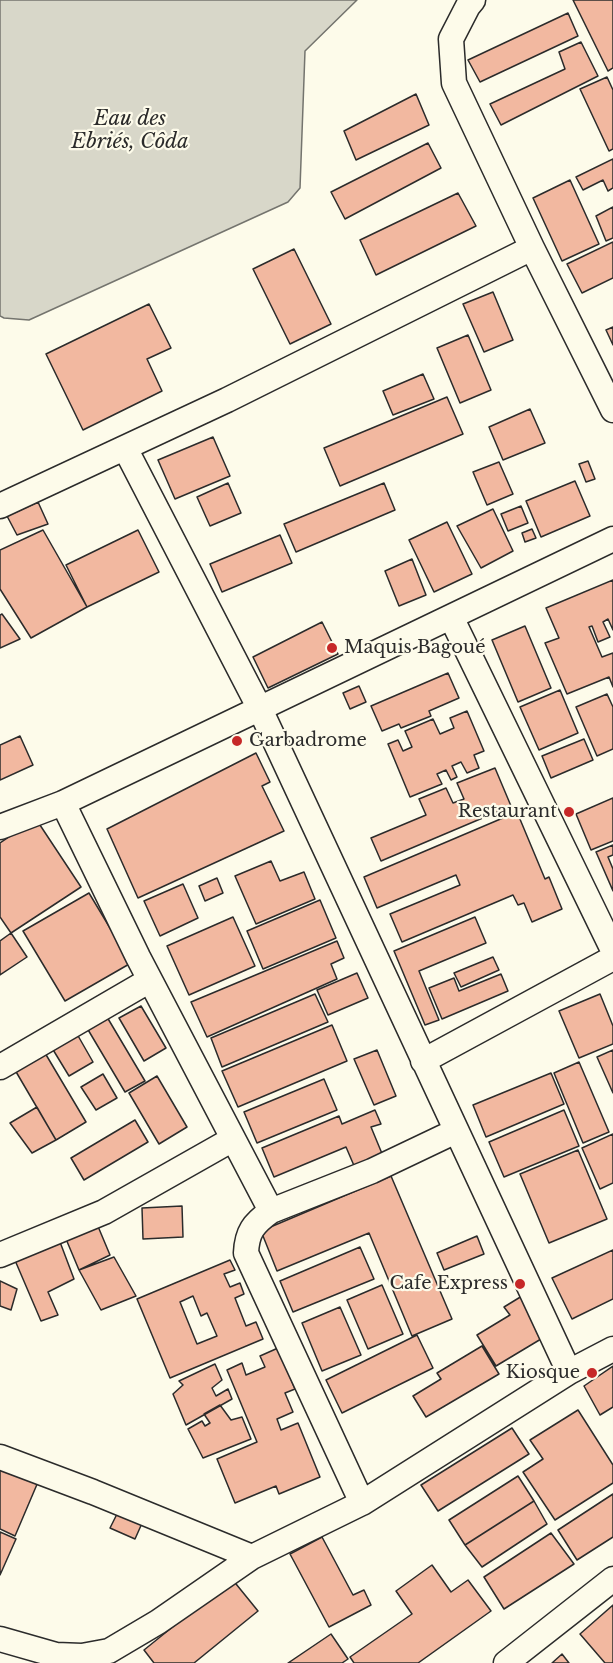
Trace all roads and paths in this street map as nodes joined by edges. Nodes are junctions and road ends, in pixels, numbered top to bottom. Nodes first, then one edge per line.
1 (473, 0) edge
2 (532, 248) junction
3 (613, 410) edge
4 (125, 448) junction
5 (0, 506) edge
6 (613, 539) edge
7 (451, 617) junction
8 (260, 709) junction
9 (63, 802) junction
10 (0, 827) edge
11 (613, 951) edge
12 (613, 958) edge
13 (150, 980) junction
14 (423, 1061) junction
15 (0, 1067) edge
16 (456, 1131) junction
17 (233, 1139) junction
18 (271, 1211) junction
19 (0, 1255) edge
20 (613, 1349) edge
21 (569, 1372) junction
22 (0, 1458) edge
23 (362, 1503) junction
24 (252, 1557) junction
25 (613, 1579) edge
26 (0, 1639) edge
27 (506, 1663) edge

1 - 2 street
2 - 3 street
2 - 4 street
4 - 5 street
4 - 8 street
6 - 7 street
7 - 8 street
7 - 11 street
8 - 9 street
8 - 14 street
9 - 10 street
9 - 13 street
12 - 14 street
13 - 15 street
13 - 17 street
14 - 16 street
16 - 18 street
16 - 21 street
17 - 18 street
17 - 19 street
18 - 23 street
20 - 21 street
21 - 23 street
22 - 24 street
23 - 24 street
24 - 26 street
25 - 27 street

